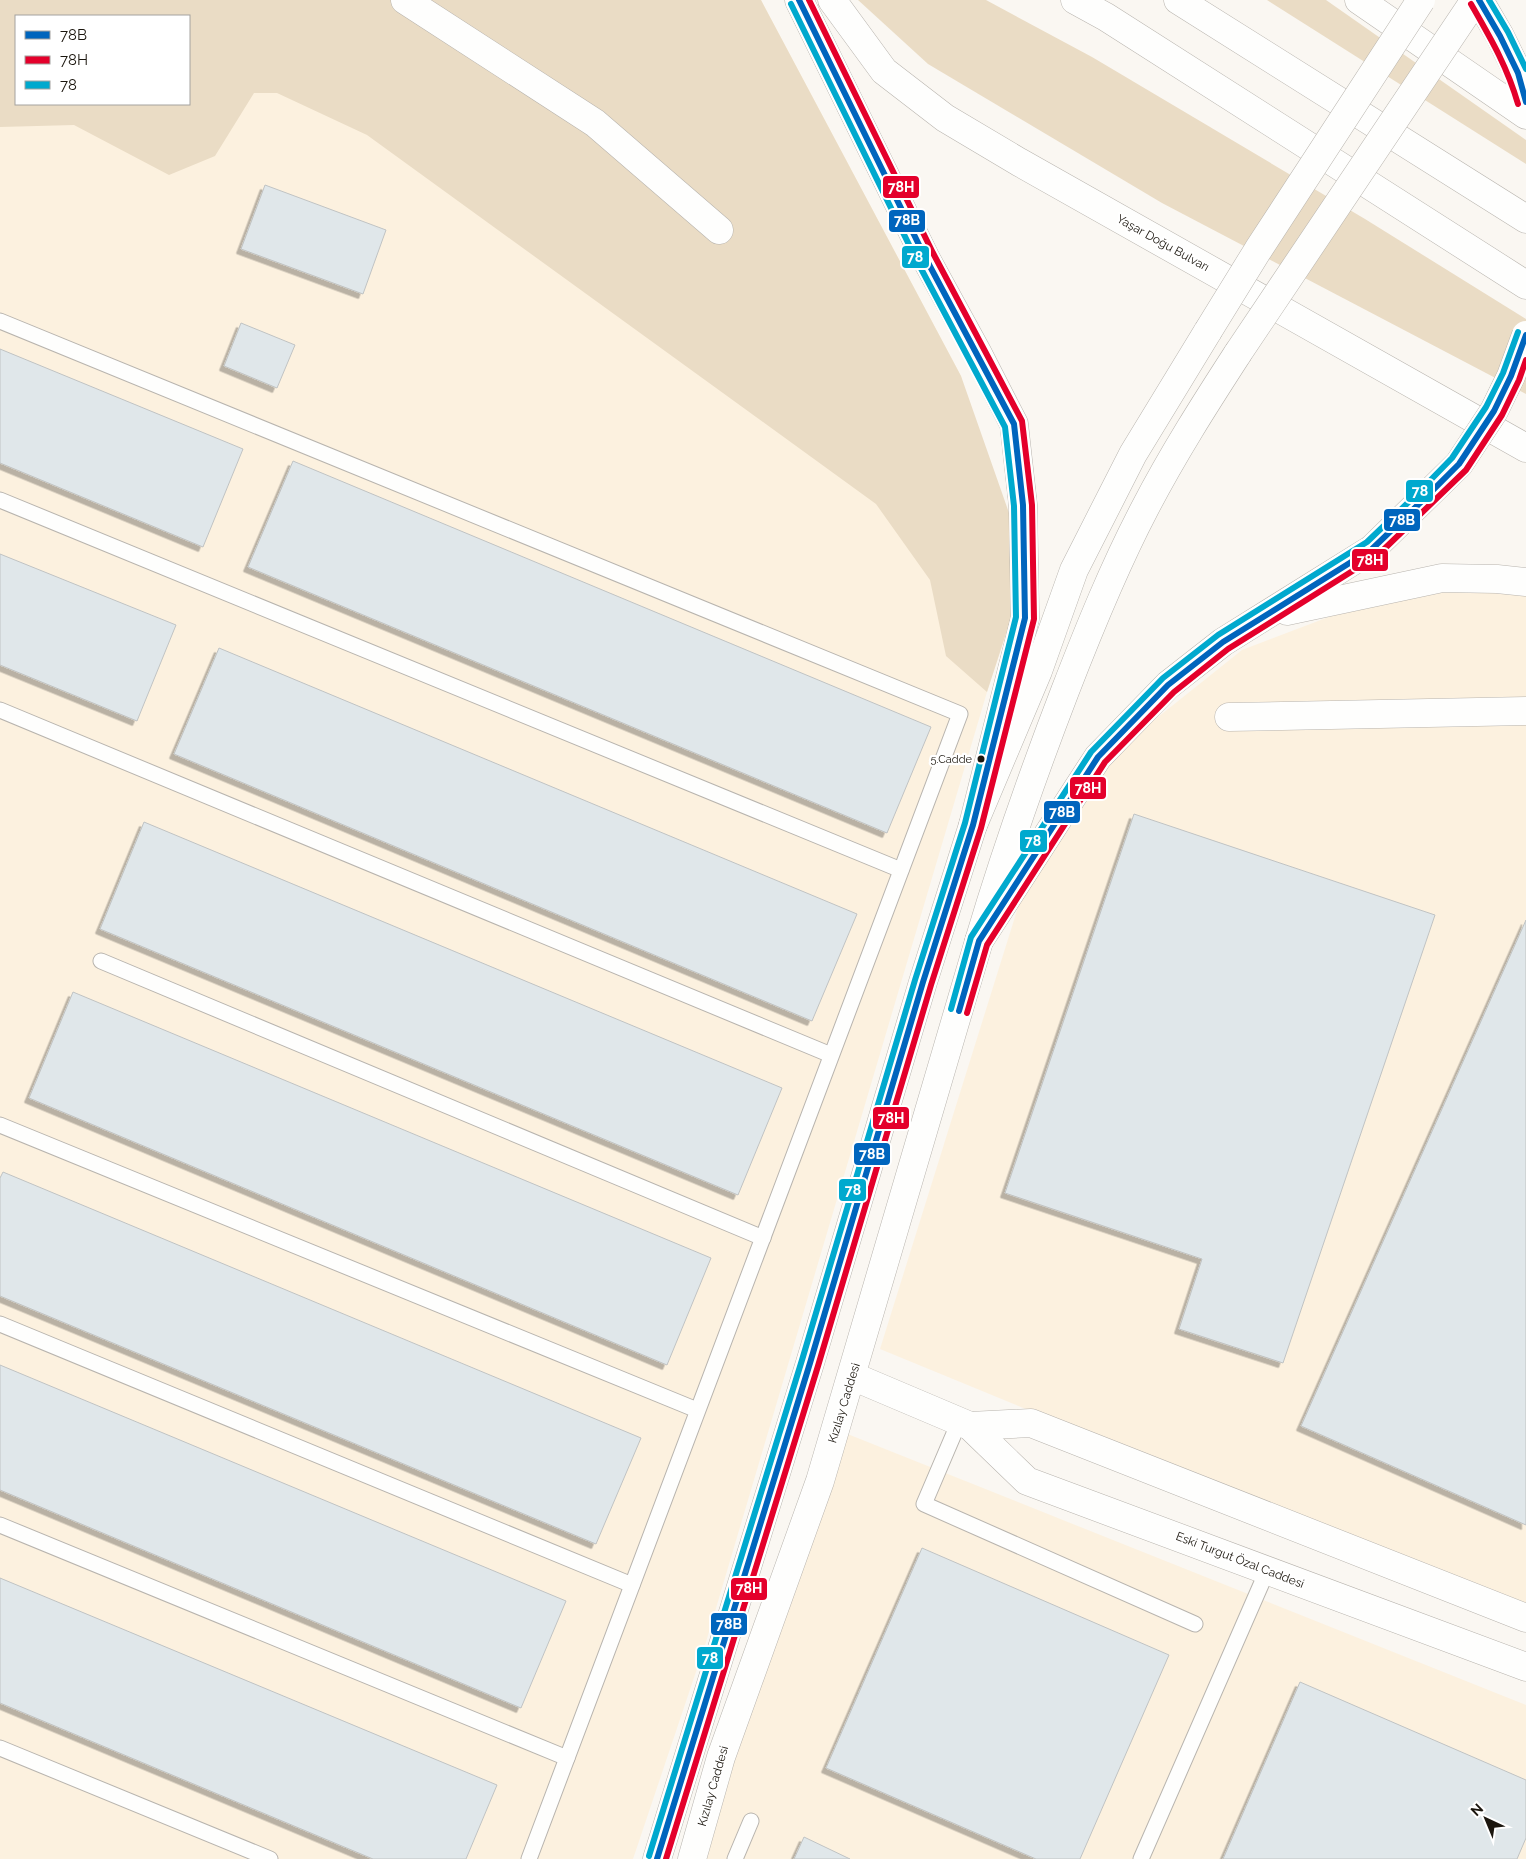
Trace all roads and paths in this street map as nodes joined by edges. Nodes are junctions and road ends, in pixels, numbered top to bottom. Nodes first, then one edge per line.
1 (405, 0) edge
2 (799, 0) edge
3 (832, 0) edge
4 (1075, 0) edge
5 (1178, 0) edge
6 (1359, 0) edge
7 (1421, 0) edge
8 (1477, 0) edge
9 (1526, 102) edge
10 (1526, 115) edge
11 (1526, 219) edge
12 (719, 230) dead end
13 (1526, 285) edge
14 (0, 321) edge
15 (1526, 335) edge
16 (1526, 448) edge
17 (0, 500) edge
18 (1526, 582) edge
19 (1266, 616) junction
20 (0, 710) edge
21 (1526, 711) edge
22 (1229, 717) dead end
23 (973, 826) junction
24 (901, 870) junction
25 (979, 941) junction
26 (101, 961) dead end
27 (831, 1055) junction
28 (0, 1125) edge
29 (762, 1238) junction
30 (0, 1324) edge
31 (852, 1376) junction
32 (698, 1410) junction
33 (965, 1424) junction
34 (0, 1525) edge
35 (1267, 1571) junction
36 (632, 1585) junction
37 (1526, 1618) edge
38 (1195, 1624) dead end
39 (1526, 1667) edge
40 (0, 1748) edge
41 (567, 1758) junction
42 (751, 1821) dead end
43 (270, 1859) edge
44 (529, 1859) edge
45 (657, 1859) edge
46 (692, 1859) edge
47 (735, 1859) edge
48 (1141, 1859) edge

1 - 12 main road
2 - 23 main road
3 - 16 main road, Yaşar Doğu Bulvarı
4 - 13 main road
5 - 11 main road
6 - 10 main road
7 - 23 main road, bridge
8 - 9 main road
8 - 25 main road, Kızılay Caddesi, bridge
14 - 24 lane
15 - 19 main road, bridge
17 - 24 lane
18 - 19 main road
19 - 25 main road
20 - 27 lane
21 - 22 main road
23 - 45 main road
24 - 27 lane
25 - 31 main road, Kızılay Caddesi
26 - 29 lane
27 - 29 lane
28 - 32 lane
29 - 32 lane
30 - 36 lane
31 - 33 main road, Eski Turgut Özal Caddesi
31 - 46 main road, Kızılay Caddesi
32 - 36 lane
33 - 35 main road, Eski Turgut Özal Caddesi
33 - 37 main road, Eski Turgut Özal Caddesi
33 - 38 lane
34 - 41 lane
35 - 39 main road, Eski Turgut Özal Caddesi
35 - 48 lane
36 - 41 lane
40 - 43 lane
41 - 44 lane
42 - 47 lane

